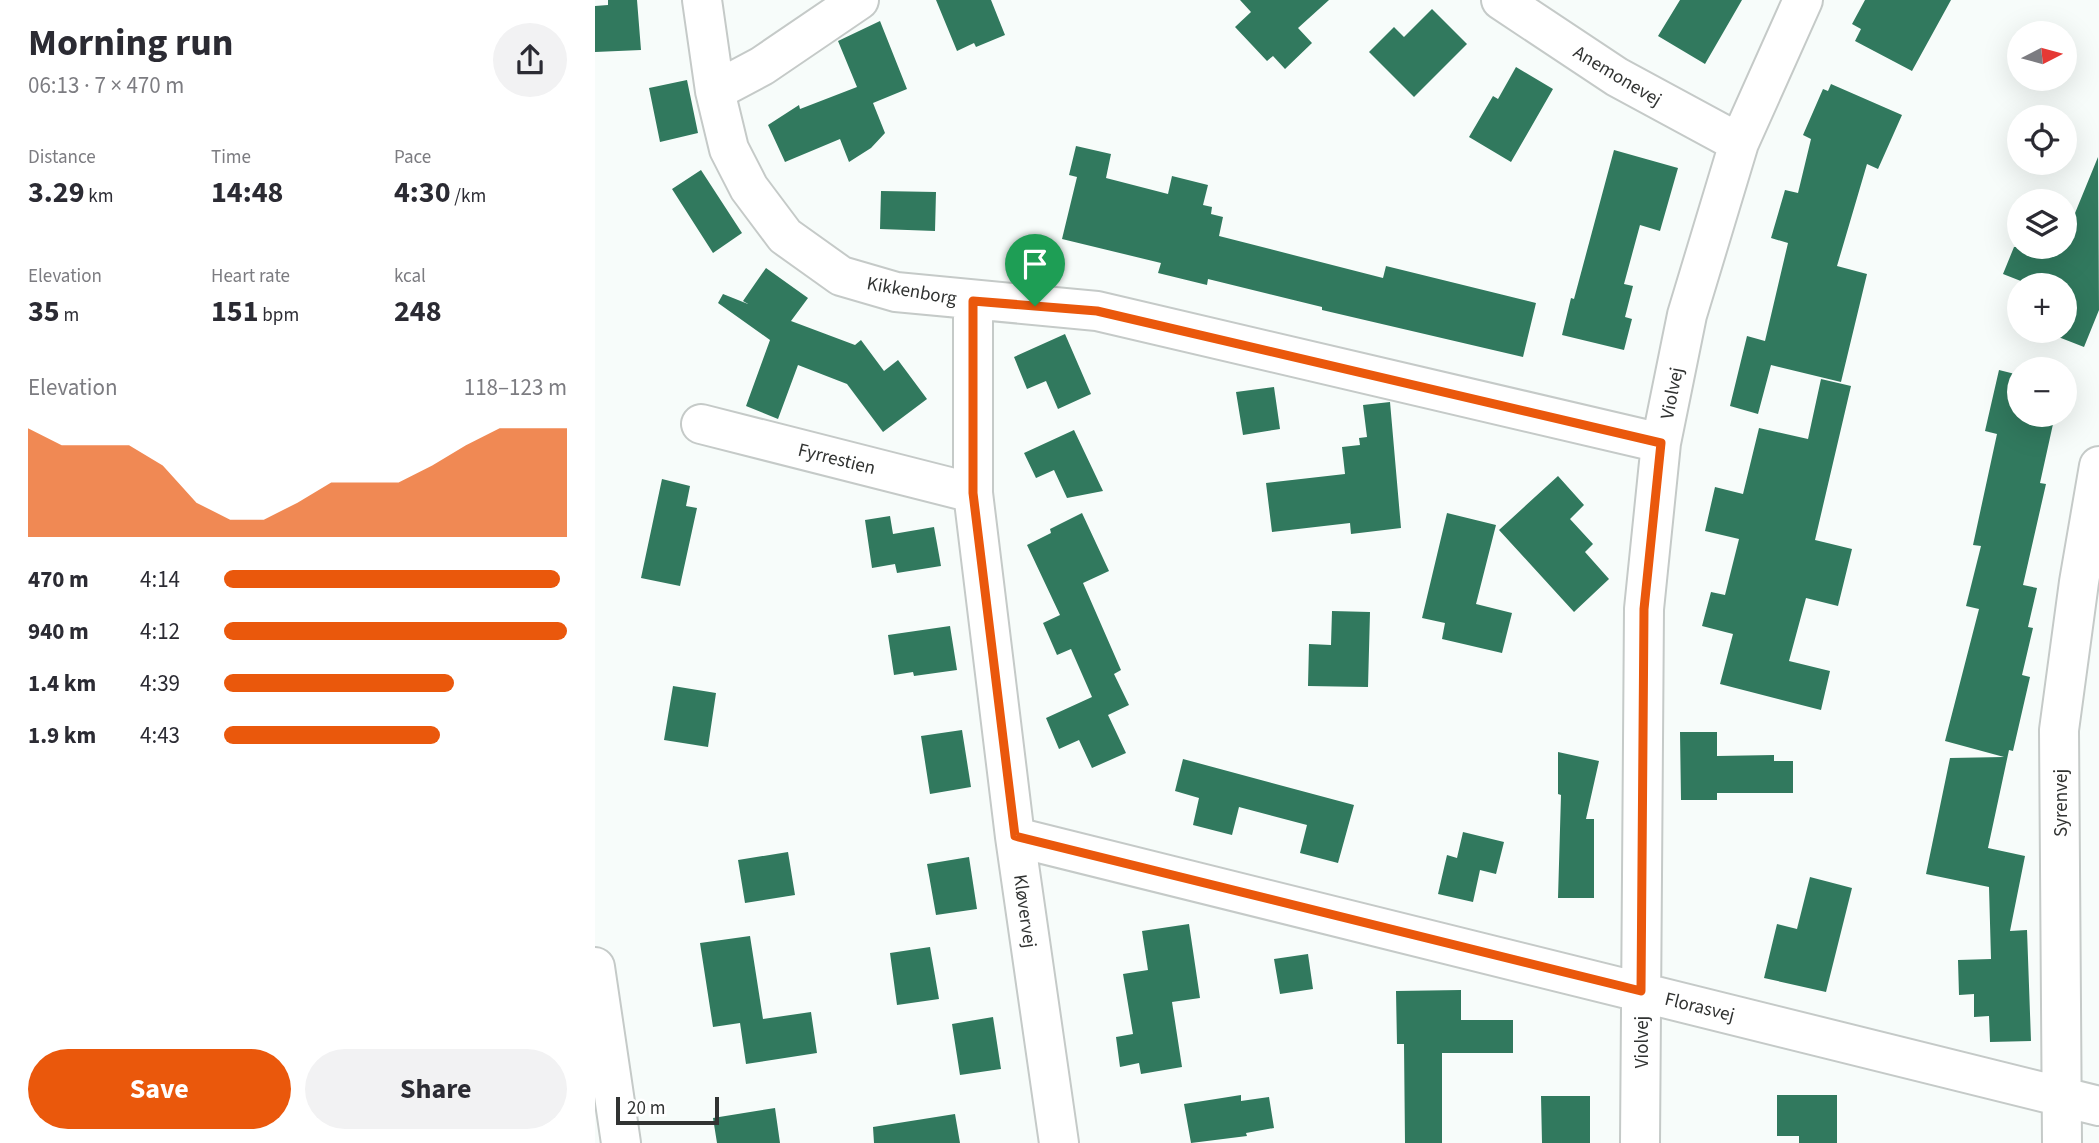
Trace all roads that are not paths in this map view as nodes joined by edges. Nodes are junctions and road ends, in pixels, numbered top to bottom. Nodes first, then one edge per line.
1 (702, 0) edge
2 (859, 0) edge
3 (1501, 0) edge
4 (1803, 0) edge
5 (715, 91) junction
6 (1739, 143) junction
7 (973, 301) junction
8 (701, 424) dead end
9 (1661, 443) junction
10 (2099, 466) edge
11 (973, 493) junction
12 (1015, 836) junction
13 (595, 967) edge
14 (1641, 991) junction
15 (2062, 1097) junction
16 (2099, 1106) edge
17 (621, 1143) edge
18 (1059, 1143) edge
19 (1640, 1143) edge
20 (2061, 1143) edge

1 - 5 street, Kikkenborg
2 - 5 street
3 - 6 street, Anemonevej
4 - 6 street, Violvej
5 - 7 street, Kikkenborg
6 - 9 street, Violvej
7 - 9 street, Kikkenborg
7 - 11 street, Kløvervej
8 - 11 street, Fyrrestien
9 - 14 street, Violvej
10 - 15 street, Syrenvej
11 - 12 street, Kløvervej
12 - 14 street, Florasvej
12 - 18 street, Kløvervej
13 - 17 street
14 - 15 street, Florasvej
14 - 19 street, Violvej
15 - 16 street, Florasvej
15 - 20 street, Syrenvej

